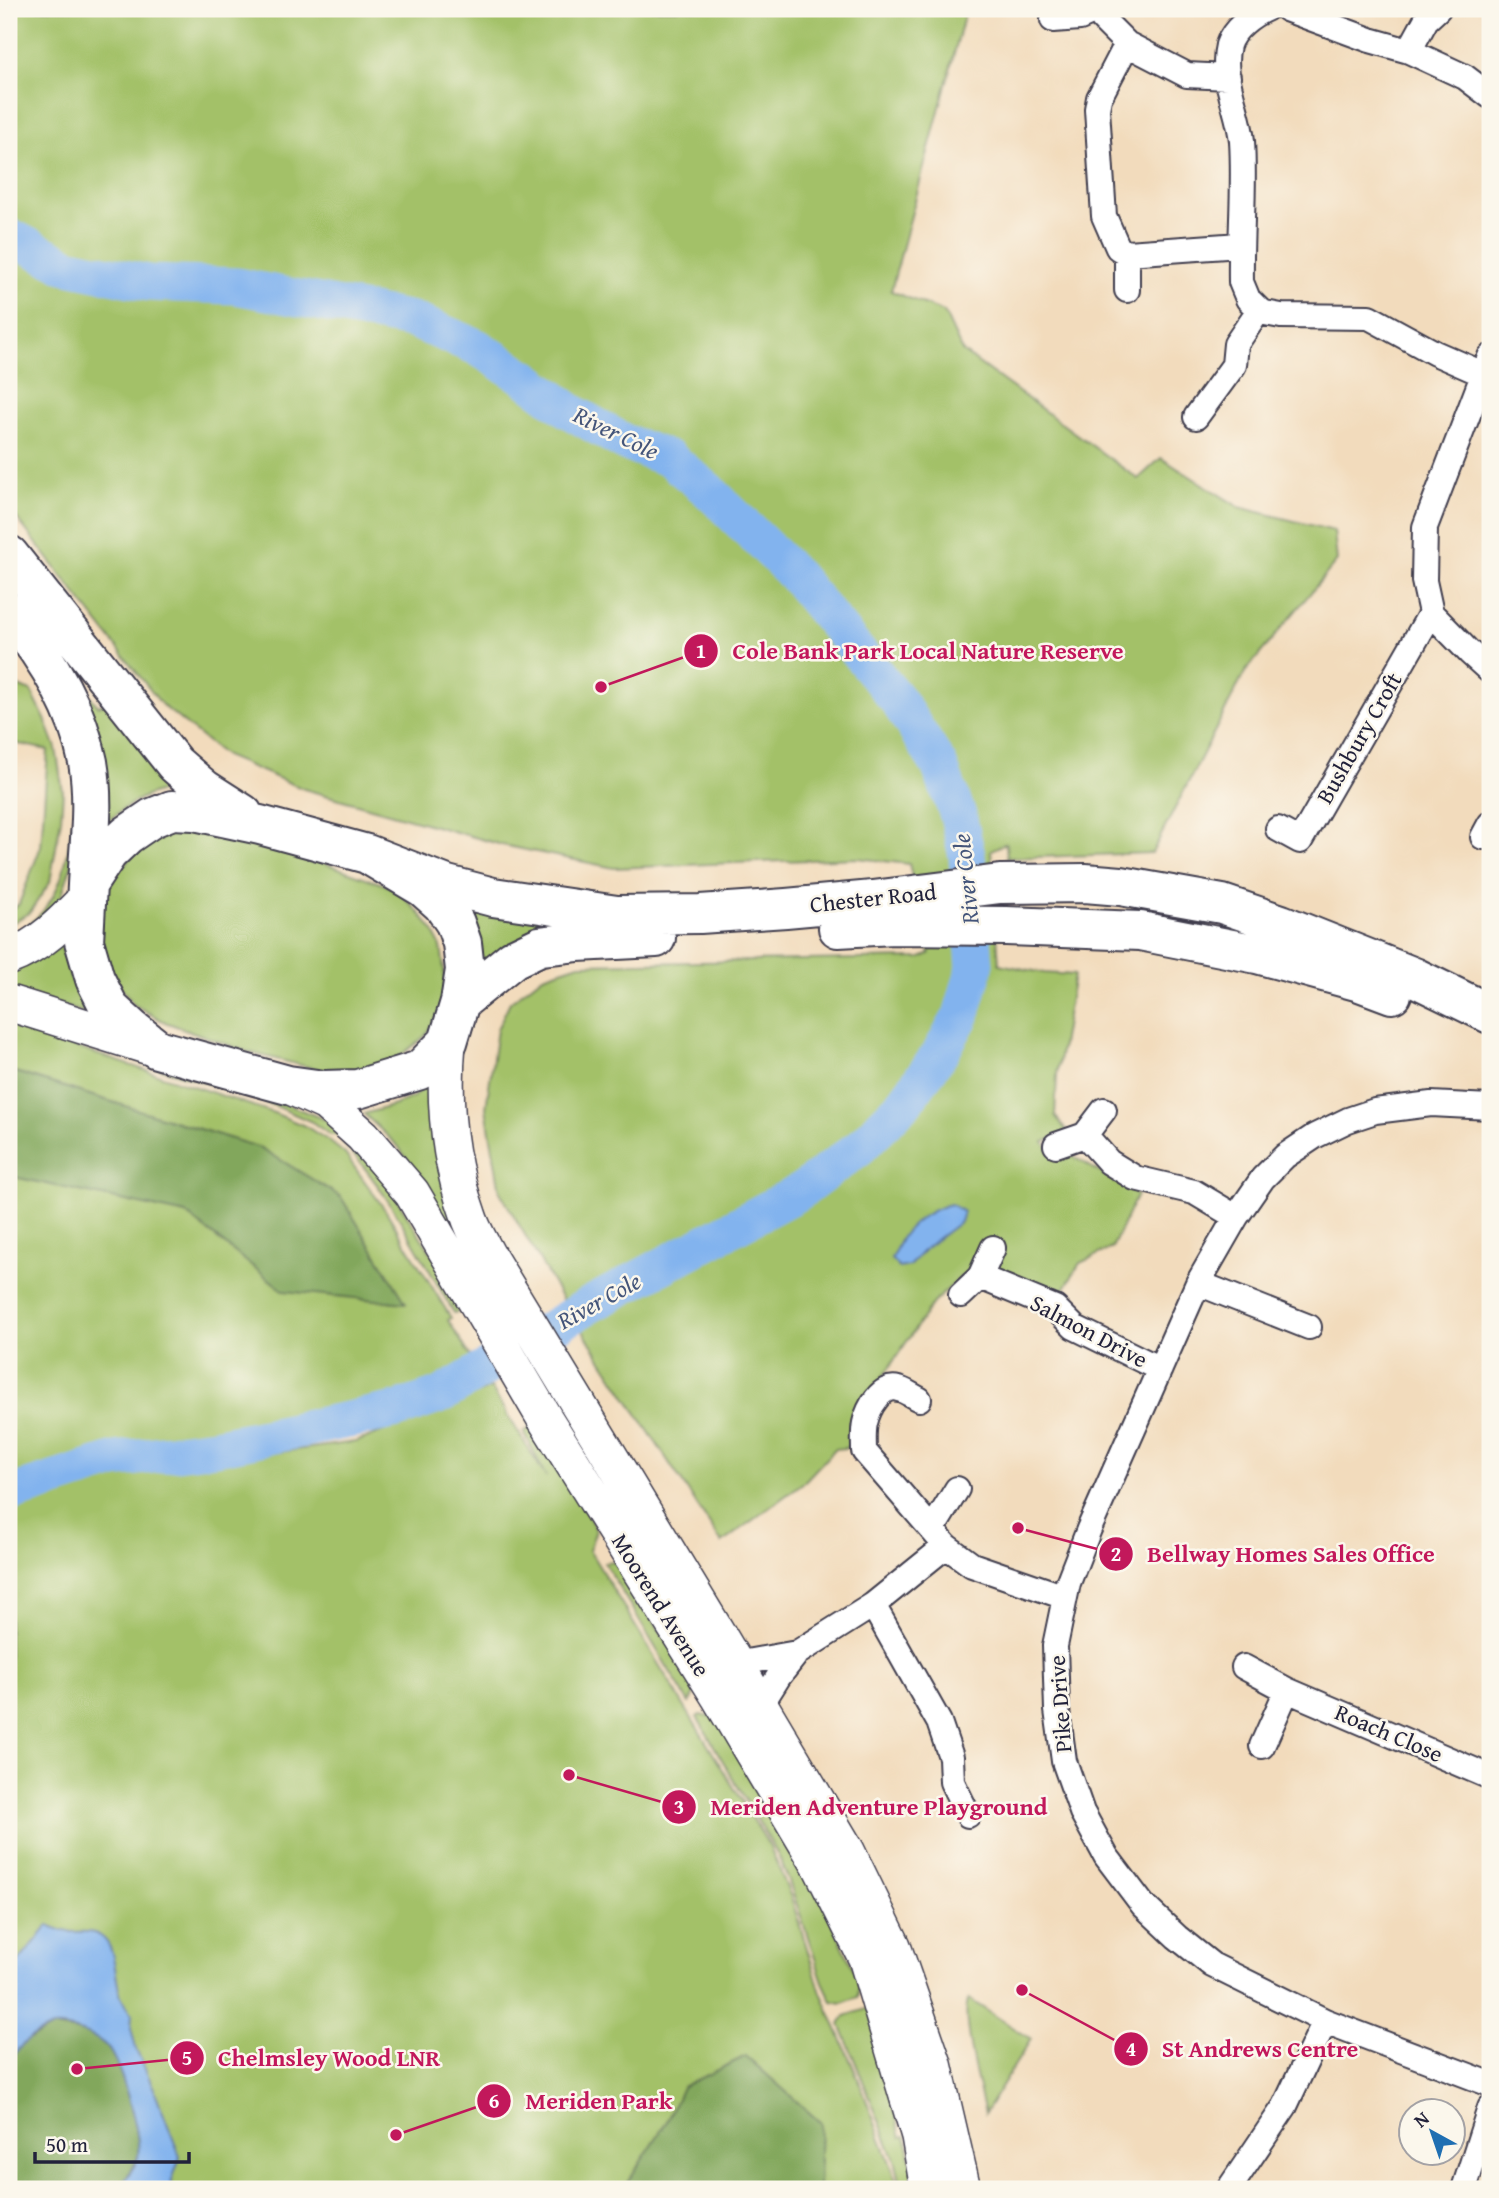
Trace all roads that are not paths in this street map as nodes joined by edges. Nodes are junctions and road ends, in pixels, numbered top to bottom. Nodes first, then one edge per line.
1 (1097, 9) edge
2 (1266, 9) edge
3 (1286, 9) edge
4 (1438, 9) edge
5 (1053, 20) dead end
6 (1128, 44) junction
7 (1409, 51) junction
8 (1228, 77) junction
9 (1490, 96) edge
10 (1240, 245) junction
11 (1127, 253) junction
12 (1127, 290) dead end
13 (1259, 310) junction
14 (1487, 365) edge
15 (1196, 417) dead end
16 (9, 555) edge
17 (9, 612) edge
18 (1431, 612) junction
19 (1490, 671) edge
20 (260, 825) junction
21 (1278, 829) dead end
22 (367, 853) junction
23 (86, 892) junction
24 (893, 911) junction
25 (9, 957) edge
26 (460, 1002) junction
27 (9, 1003) edge
28 (1490, 1014) edge
29 (1490, 1037) edge
30 (448, 1042) junction
31 (157, 1049) junction
32 (288, 1086) junction
33 (1490, 1107) edge
34 (1104, 1110) dead end
35 (1085, 1135) junction
36 (1056, 1145) dead end
37 (1236, 1217) junction
38 (993, 1248) dead end
39 (980, 1277) junction
40 (1198, 1283) junction
41 (491, 1295) junction
42 (961, 1295) dead end
43 (1309, 1327) dead end
44 (1160, 1369) junction
45 (919, 1399) dead end
46 (957, 1489) dead end
47 (939, 1538) junction
48 (1065, 1597) junction
49 (873, 1605) junction
50 (797, 1653) junction
51 (735, 1664) junction
52 (1244, 1667) dead end
53 (1287, 1690) junction
54 (760, 1706) junction
55 (1262, 1746) dead end
56 (1490, 1777) edge
57 (968, 1815) dead end
58 (1325, 2021) junction
59 (1490, 2084) edge
60 (1490, 2108) edge
61 (928, 2189) edge
62 (963, 2189) edge
63 (1229, 2189) edge
64 (1464, 2189) edge

1 - 5 street
1 - 6 street
2 - 8 street
3 - 7 street
4 - 7 street
6 - 8 street
6 - 11 street
7 - 9 street
8 - 10 street
10 - 11 street
10 - 13 street
11 - 12 street
13 - 14 street
13 - 15 street
14 - 18 street
16 - 20 highway
17 - 23 highway
18 - 19 street
18 - 21 street, Bushbury Croft
20 - 22 highway
20 - 23 highway
22 - 24 highway, Chester Road
22 - 26 highway
23 - 25 street
23 - 31 highway
24 - 26 highway, Chester Road
24 - 28 highway, Chester Road
24 - 29 highway, Chester Road
26 - 30 highway
27 - 31 street
30 - 32 highway
30 - 41 street, Moorend Avenue
31 - 32 highway
32 - 41 street, Moorend Avenue
33 - 37 street, Pike Drive
34 - 35 street
35 - 36 street
35 - 37 street
37 - 40 street, Pike Drive
38 - 39 street
39 - 42 street
39 - 44 street, Salmon Drive
40 - 43 street
40 - 44 street, Pike Drive
41 - 51 street, Moorend Avenue
41 - 61 street, Moorend Avenue
44 - 48 street, Pike Drive
45 - 47 street
46 - 47 street
47 - 48 street
47 - 49 street
48 - 58 street, Pike Drive
49 - 50 street
49 - 57 street
50 - 51 street
50 - 54 street
51 - 54 street, Moorend Avenue
52 - 53 street, Roach Close
53 - 55 street
53 - 56 street, Roach Close
54 - 62 street, Moorend Avenue
58 - 59 street, Pike Drive
58 - 63 street
60 - 64 street

